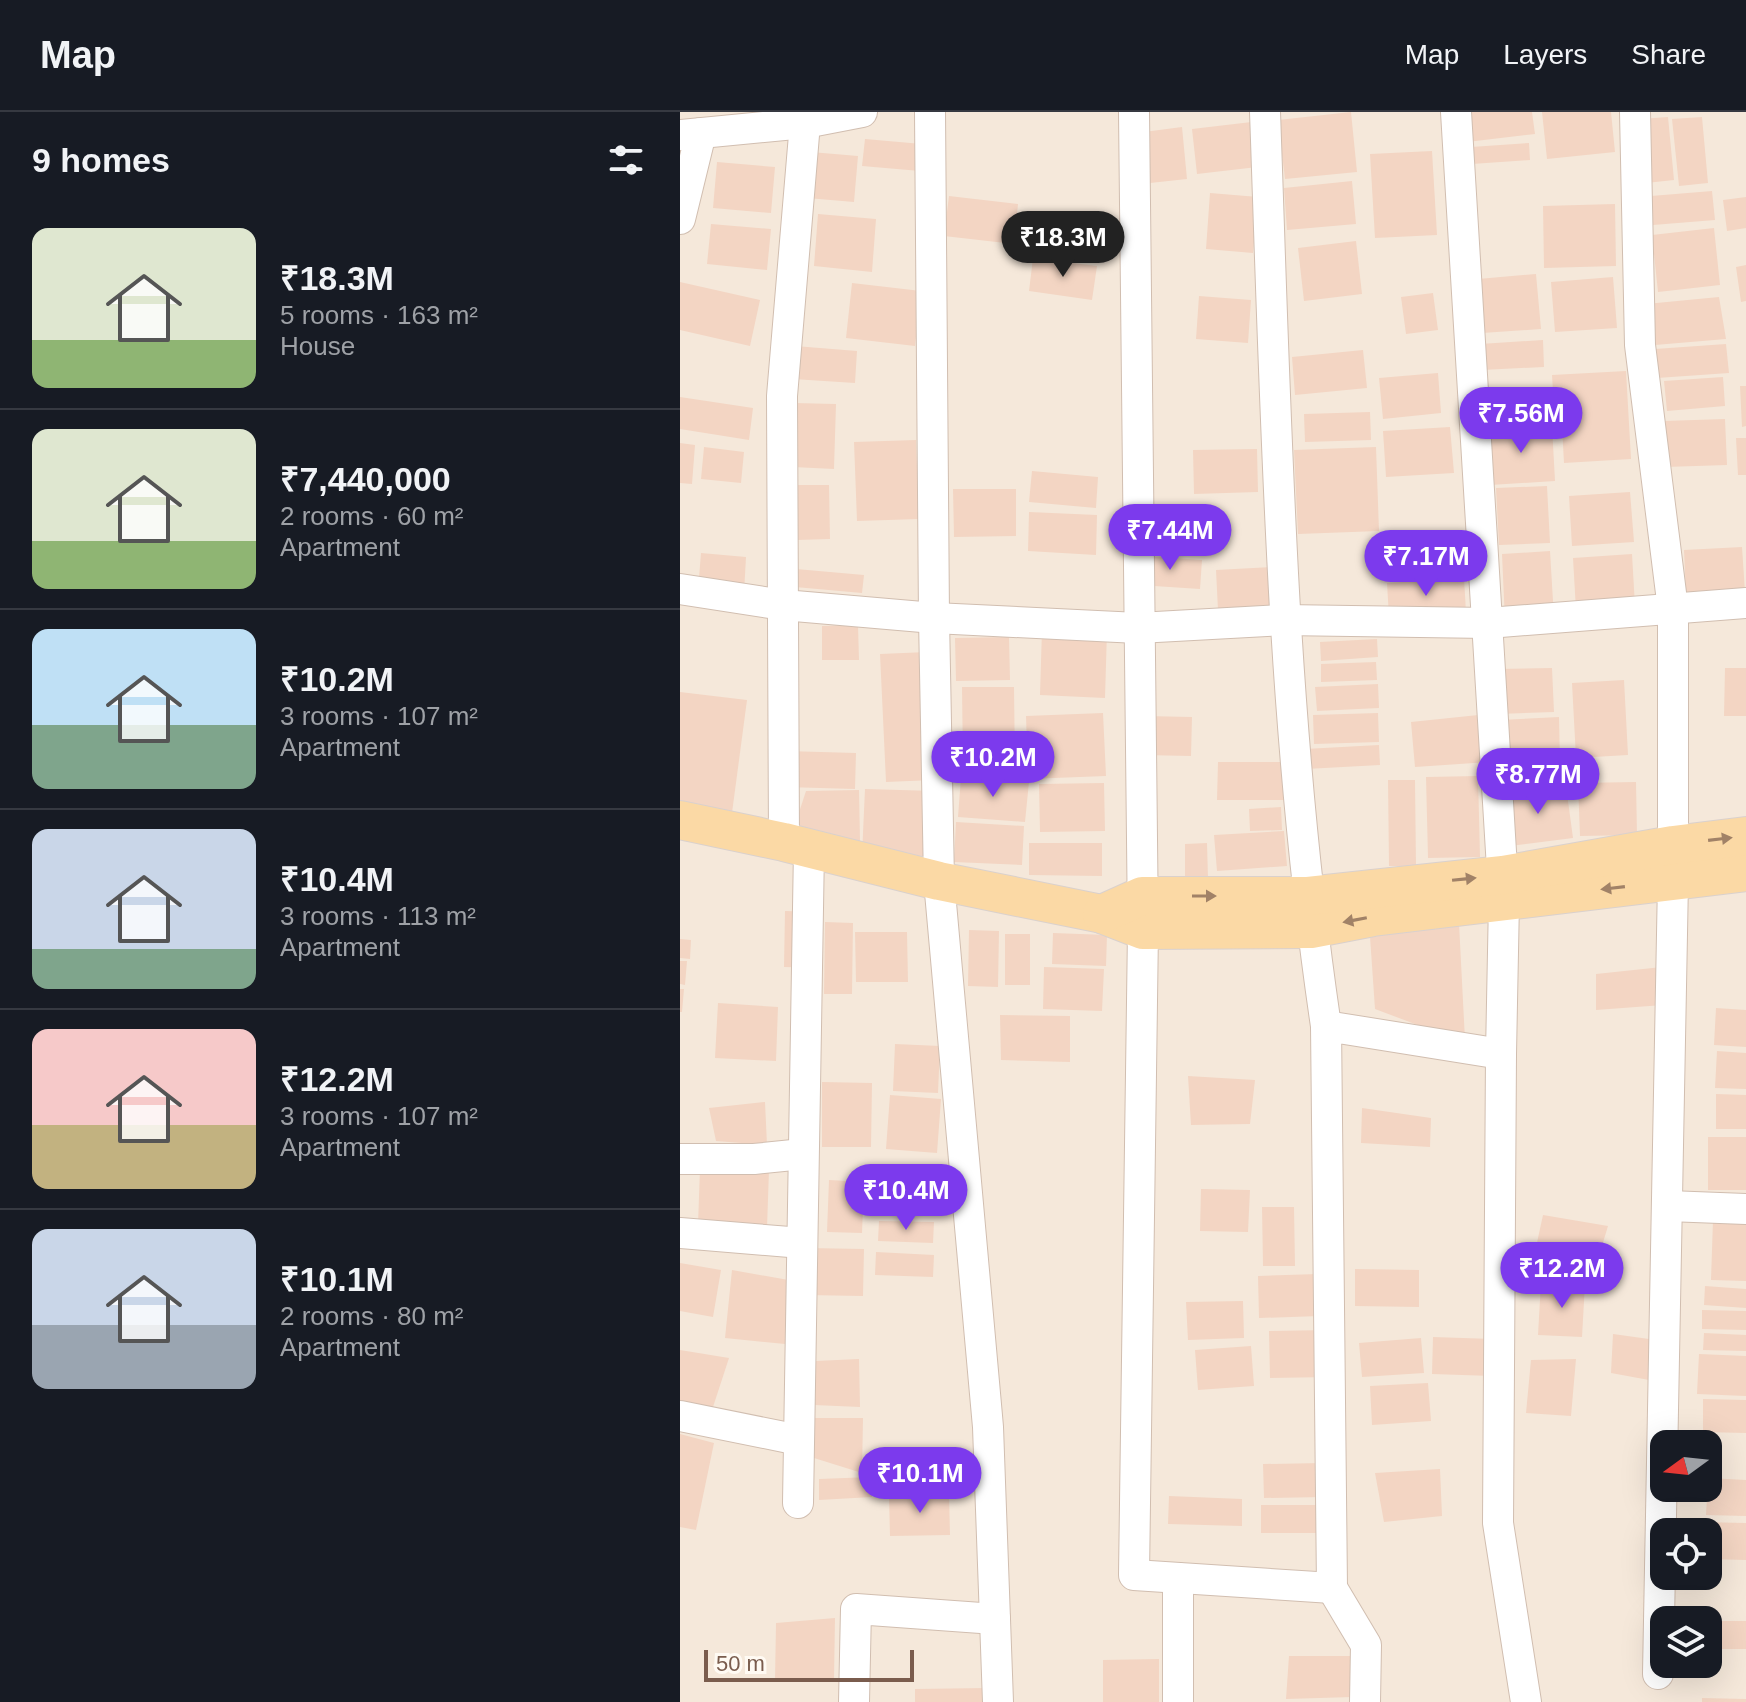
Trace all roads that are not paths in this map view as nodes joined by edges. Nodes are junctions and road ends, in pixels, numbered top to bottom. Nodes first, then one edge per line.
1 (862, 112) edge
2 (930, 112) edge
3 (1134, 112) edge
4 (1265, 112) edge
5 (1456, 112) edge
6 (1635, 112) edge
7 (805, 123) junction
8 (690, 134) edge
9 (680, 219) edge
10 (680, 589) edge
11 (1746, 603) edge
12 (783, 605) junction
13 (1673, 609) junction
14 (934, 618) junction
15 (1283, 620) junction
16 (1488, 623) junction
17 (1138, 628) junction
18 (680, 820) edge
19 (1746, 836) edge
20 (796, 845) junction
21 (1673, 863) junction
22 (1746, 872) edge
23 (939, 881) junction
24 (1503, 888) junction
25 (1310, 912) junction
26 (1142, 913) junction
27 (1326, 1026) junction
28 (1501, 1054) junction
29 (803, 1154) junction
30 (680, 1159) edge
31 (1668, 1206) junction
32 (1746, 1209) edge
33 (680, 1233) edge
34 (802, 1243) junction
35 (680, 1416) edge
36 (799, 1440) junction
37 (798, 1503) dead end
38 (1178, 1578) junction
39 (1332, 1588) junction
40 (1659, 1606) edge
41 (995, 1619) junction
42 (854, 1702) edge
43 (998, 1702) edge
44 (1178, 1702) edge
45 (1365, 1702) edge
46 (1526, 1702) edge

1 - 7 street
2 - 14 street
3 - 17 street
4 - 15 street
5 - 16 street
6 - 13 street
7 - 8 street
7 - 12 street
8 - 9 street
10 - 12 street
11 - 13 street
12 - 14 street
12 - 20 street
13 - 16 street
13 - 21 street
14 - 17 street
14 - 23 street
15 - 16 street
15 - 17 street
15 - 25 street
16 - 24 street
17 - 26 street
18 - 20 main road
21 -> 19 main road
20 - 23 main road
20 - 29 street
21 - 22 main road
21 - 24 main road
21 - 31 street
23 - 26 main road
23 - 41 street
24 - 25 main road
24 - 28 street
25 - 26 main road
25 - 27 street
26 - 38 street
27 - 28 street
27 - 39 street
28 - 46 street
29 - 30 street
29 - 34 street
31 - 32 street
31 - 40 street
33 - 34 street
34 - 36 street
35 - 36 street
36 - 37 street
38 - 39 street
38 - 44 street
39 - 45 street
41 - 42 street
41 - 43 street

